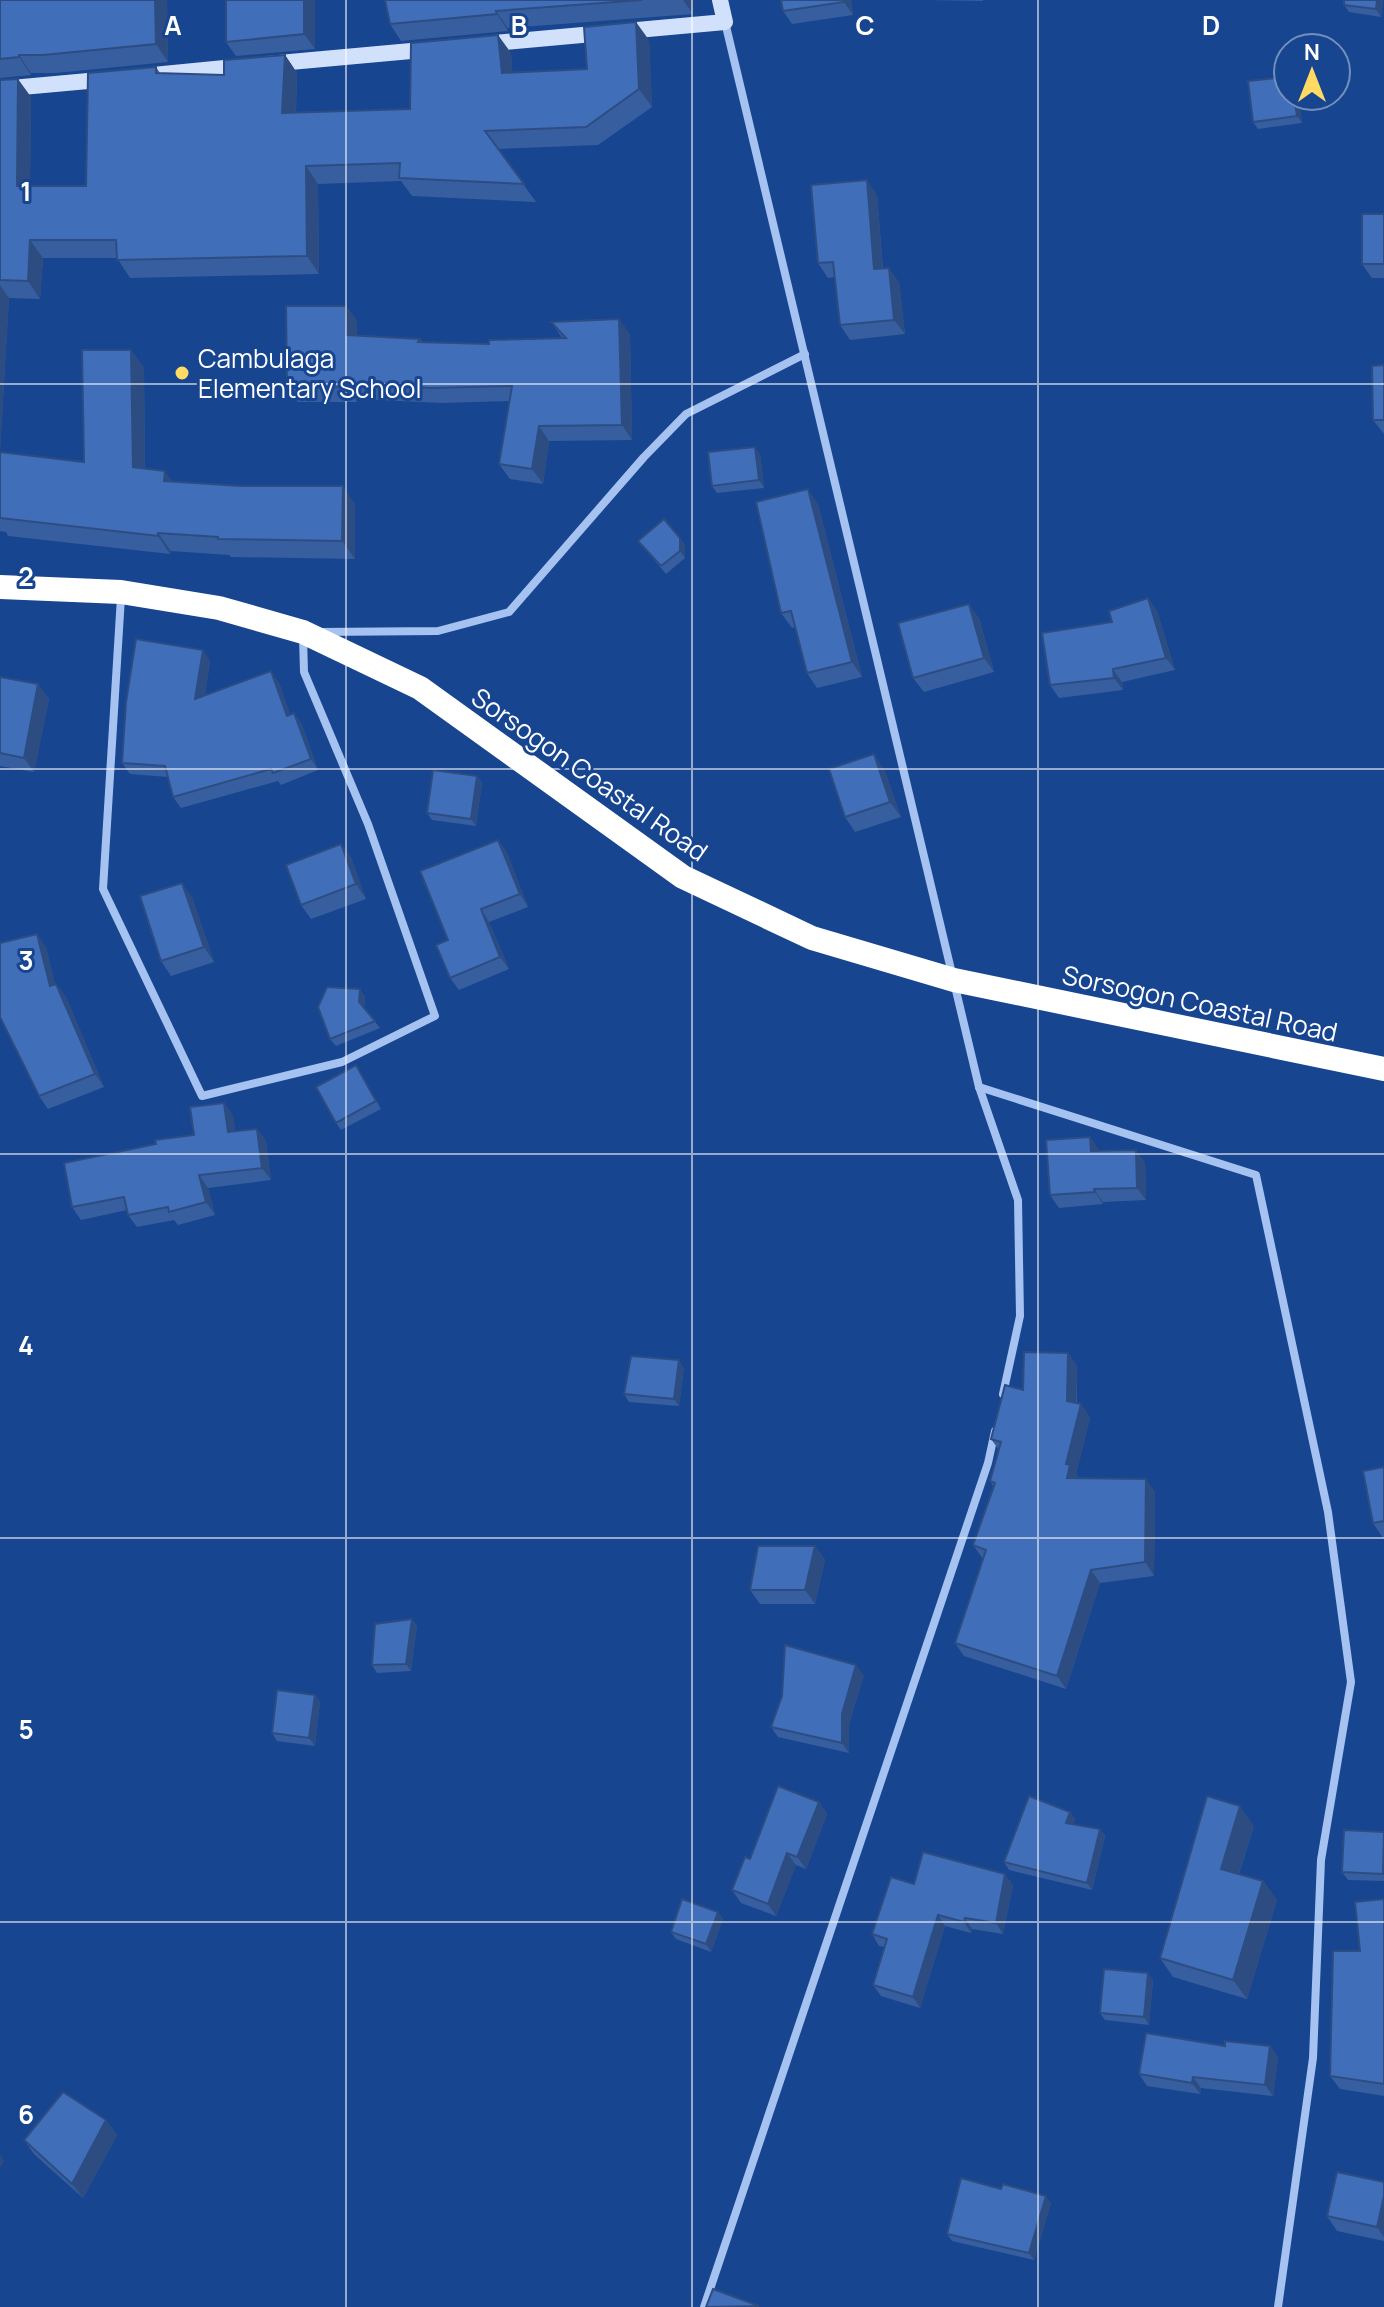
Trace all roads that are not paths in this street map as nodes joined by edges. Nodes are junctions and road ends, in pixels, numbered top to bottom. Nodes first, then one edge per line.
1 (720, 0) edge
2 (725, 22) junction
3 (0, 89) edge
4 (805, 354) junction
5 (0, 587) edge
6 (121, 592) junction
7 (303, 632) junction
8 (954, 980) junction
9 (1384, 1069) edge
10 (979, 1087) junction
11 (1001, 1404) edge
12 (998, 1419) edge
13 (704, 2307) edge
14 (1278, 2307) edge

1 - 2 street
2 - 3 street
2 - 4 street
4 - 7 street
4 - 8 street
5 - 6 highway, Sorsogon Coastal Road
6 - 7 highway, Sorsogon Coastal Road
6 - 7 street
7 - 8 highway, Sorsogon Coastal Road
8 - 9 highway, Sorsogon Coastal Road
8 - 10 street
10 - 11 street
10 - 14 street
12 - 13 street

